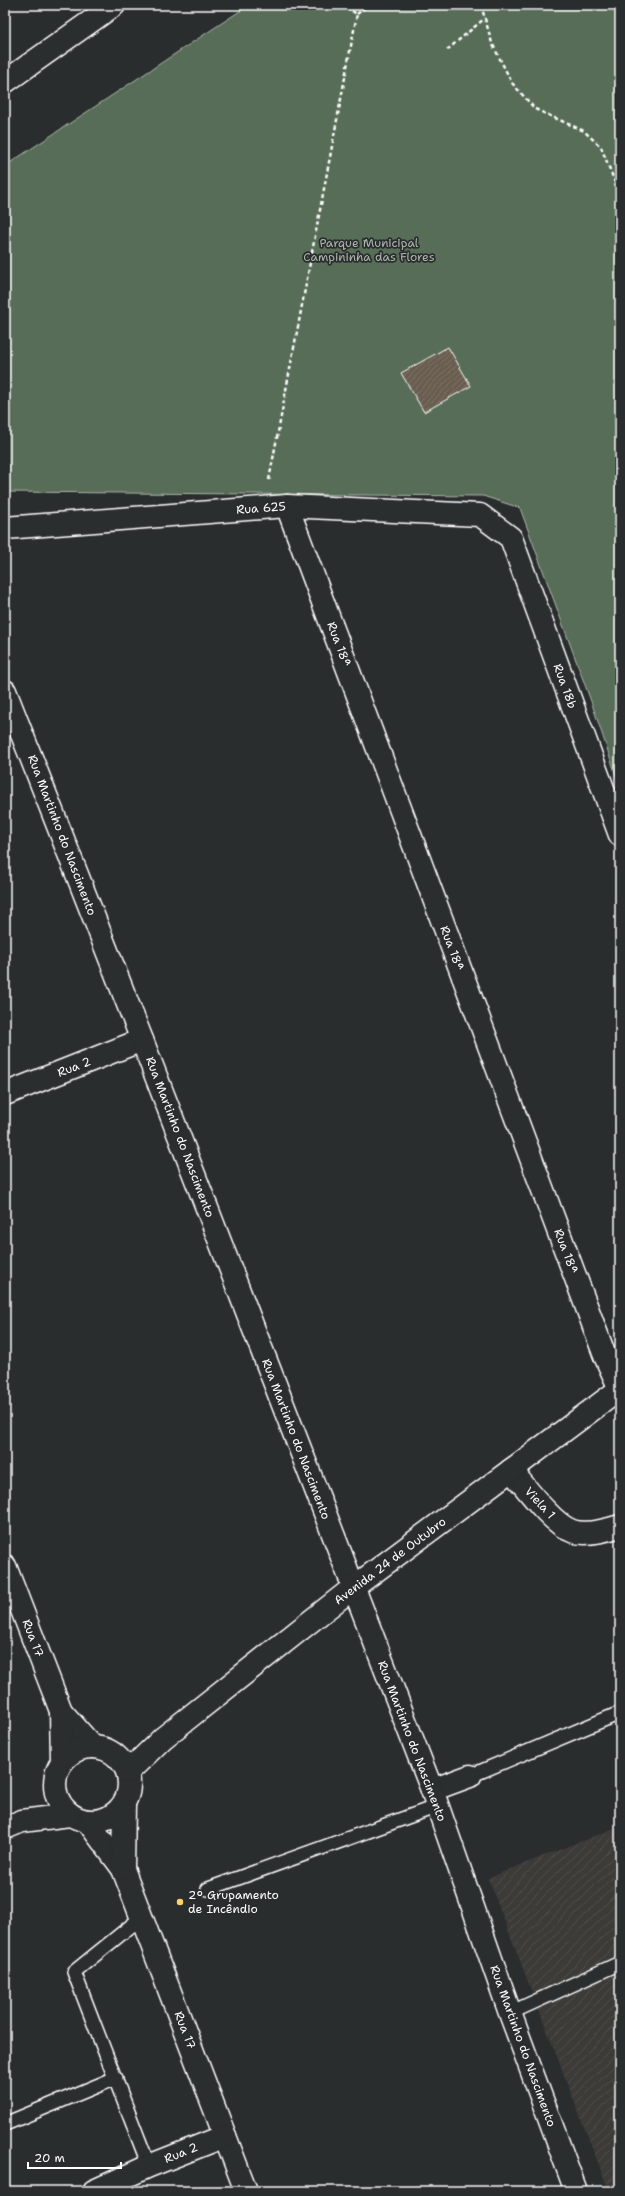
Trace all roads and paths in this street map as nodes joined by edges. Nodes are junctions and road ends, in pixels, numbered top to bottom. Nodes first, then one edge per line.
1 (114, 5) edge
2 (342, 5) edge
3 (481, 5) edge
4 (367, 6) dead end
5 (357, 14) junction
6 (486, 18) junction
7 (447, 50) dead end
8 (5, 82) edge
9 (620, 195) edge
10 (267, 486) dead end
11 (287, 506) junction
12 (5, 528) edge
13 (511, 538) joint
14 (5, 691) edge
15 (620, 835) edge
16 (142, 1040) junction
17 (5, 1094) edge
18 (620, 1389) edge
19 (511, 1470) junction
20 (620, 1526) edge
21 (5, 1566) edge
22 (354, 1587) junction
23 (61, 1711) junction
24 (620, 1714) edge
25 (163, 1738) junction
26 (103, 1750) junction
27 (62, 1762) junction
28 (128, 1772) junction
29 (470, 1776) joint
30 (55, 1788) junction
31 (435, 1798) junction
32 (124, 1804) junction
33 (79, 1818) junction
34 (13, 1824) edge
35 (123, 1869) junction
36 (208, 1889) dead end
37 (142, 1917) junction
38 (620, 1963) edge
39 (510, 2014) junction
40 (116, 2078) junction
41 (5, 2124) edge
42 (224, 2136) junction
43 (149, 2166) junction
44 (94, 2191) edge
45 (246, 2191) edge
46 (576, 2191) edge

1 - 8 street
2 - 5 path
3 - 6 path
4 - 5 path
5 - 10 path
6 - 7 path
6 - 9 path
11 - 12 street, Rua 625
11 - 13 street, Rua 625
11 - 18 street, Rua 18ª
13 - 15 street, Rua 18b
14 - 16 street, Rua Martinho do Nascimento
16 - 17 street, Rua 2
16 - 22 street, Rua Martinho do Nascimento
18 - 19 street, Avenida 24 de Outubro
19 - 20 street, Viela 1
19 - 22 street, Avenida 24 de Outubro
21 - 23 street, Rua 17
22 - 25 street, Avenida 24 de Outubro
22 - 31 street, Rua Martinho do Nascimento
23 - 26 street, Rua 17
23 - 27 street, Rua 17
24 - 29 lane
25 - 26 street, Avenida 24 de Outubro
25 - 28 street, Avenida 24 de Outubro
26 - 27 street
26 - 28 street
27 - 30 street
28 - 32 street
29 - 31 street
30 - 33 street
30 - 34 street
31 - 36 lane
31 - 39 street, Rua Martinho do Nascimento
32 - 33 street
32 - 35 street, Rua 17
33 - 34 street
33 - 35 street, Rua 17
35 - 37 street, Rua 17
37 - 40 lane
37 - 42 street, Rua 17
38 - 39 lane
39 - 46 street, Rua Martinho do Nascimento
40 - 41 lane
40 - 43 lane
42 - 43 street, Rua 2
42 - 45 street, Rua 17
43 - 44 street, Rua 2

